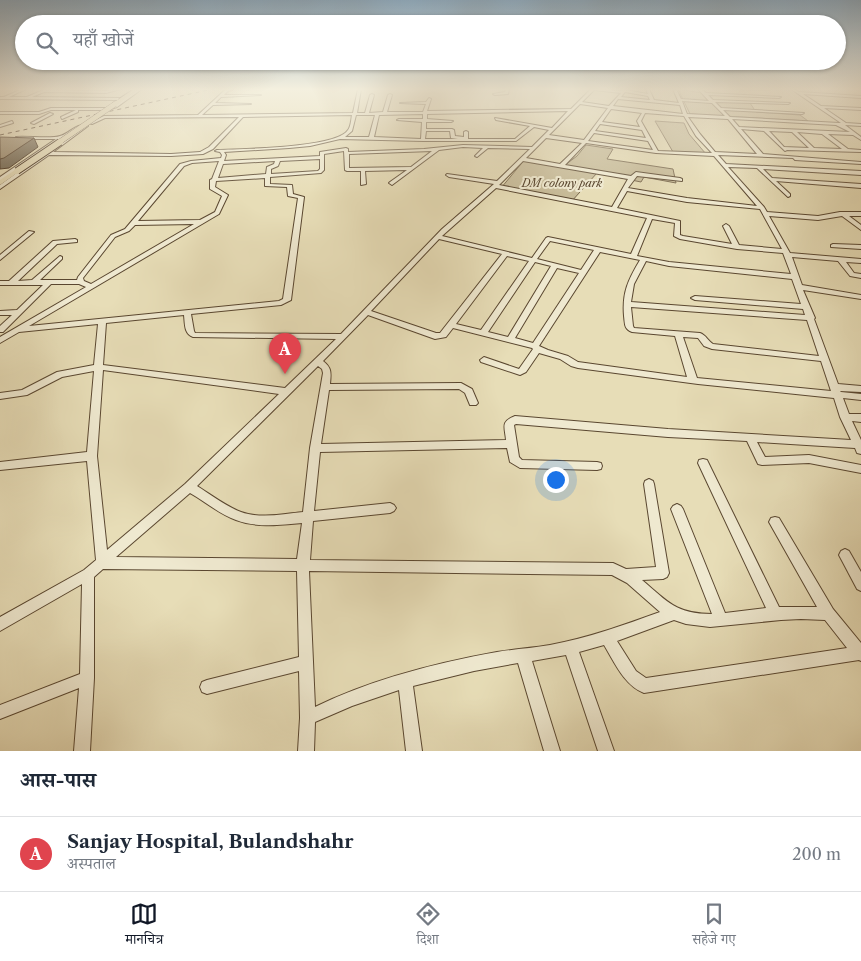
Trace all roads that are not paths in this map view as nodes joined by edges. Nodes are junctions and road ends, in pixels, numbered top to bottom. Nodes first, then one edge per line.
1 (83, 124) edge
2 (89, 124) edge
3 (234, 124) edge
4 (351, 124) edge
5 (374, 124) edge
6 (424, 124) edge
7 (523, 124) edge
8 (557, 124) edge
9 (599, 124) edge
10 (608, 124) edge
11 (641, 124) edge
12 (691, 124) edge
13 (734, 124) edge
14 (840, 124) edge
15 (847, 124) edge
16 (861, 125) edge
17 (86, 126) junction
18 (533, 126) junction
19 (738, 128) junction
20 (643, 129) junction
21 (424, 130) junction
22 (766, 130) junction
23 (793, 131) junction
24 (466, 132) dead end
25 (593, 132) junction
26 (824, 132) junction
27 (548, 133) junction
28 (854, 133) junction
29 (861, 133) edge
30 (12, 138) edge
31 (61, 138) junction
32 (338, 139) junction
33 (371, 139) junction
34 (861, 139) edge
35 (423, 140) junction
36 (649, 140) junction
37 (585, 142) junction
38 (488, 146) junction
39 (534, 148) junction
40 (783, 148) junction
41 (813, 148) junction
42 (437, 149) junction
43 (846, 150) junction
44 (207, 151) junction
45 (221, 151) junction
46 (347, 151) junction
47 (861, 151) edge
48 (39, 152) junction
49 (656, 152) junction
50 (50, 153) junction
51 (715, 154) junction
52 (761, 155) junction
53 (477, 156) dead end
54 (322, 158) junction
55 (794, 158) junction
56 (522, 159) junction
57 (278, 160) junction
58 (222, 161) junction
59 (861, 163) edge
60 (724, 165) junction
61 (561, 166) junction
62 (758, 166) junction
63 (412, 168) junction
64 (17, 169) junction
65 (806, 169) junction
66 (0, 170) edge
67 (363, 170) junction
68 (861, 173) edge
69 (449, 175) dead end
70 (268, 176) junction
71 (632, 178) junction
72 (0, 179) edge
73 (773, 179) junction
74 (213, 180) junction
75 (680, 180) dead end
76 (0, 183) edge
77 (392, 183) dead end
78 (363, 184) dead end
79 (496, 185) junction
80 (858, 186) edge
81 (0, 187) edge
82 (625, 189) junction
83 (861, 191) edge
84 (788, 195) dead end
85 (612, 210) junction
86 (764, 211) junction
87 (843, 214) junction
88 (861, 214) edge
89 (650, 217) junction
90 (202, 222) junction
91 (134, 223) junction
92 (726, 226) dead end
93 (861, 228) edge
94 (31, 232) dead end
95 (438, 236) junction
96 (75, 241) dead end
97 (833, 246) dead end
98 (737, 247) junction
99 (861, 247) edge
100 (598, 249) junction
101 (506, 253) junction
102 (787, 253) junction
103 (634, 256) junction
104 (0, 258) edge
105 (60, 258) dead end
106 (644, 258) junction
107 (534, 260) junction
108 (841, 260) junction
109 (861, 261) edge
110 (555, 265) junction
111 (583, 272) junction
112 (861, 276) edge
113 (796, 277) junction
114 (34, 282) junction
115 (50, 282) junction
116 (80, 282) junction
117 (0, 283) edge
118 (11, 283) junction
119 (91, 286) junction
120 (800, 287) junction
121 (861, 297) edge
122 (696, 298) dead end
123 (627, 304) junction
124 (807, 307) junction
125 (19, 312) junction
126 (366, 312) junction
127 (0, 313) edge
128 (187, 313) junction
129 (811, 318) junction
130 (102, 321) junction
131 (452, 325) junction
132 (17, 330) junction
133 (483, 333) junction
134 (678, 334) junction
135 (2, 335) edge
136 (343, 337) junction
137 (510, 340) junction
138 (536, 348) junction
139 (825, 359) junction
140 (484, 360) dead end
141 (318, 361) junction
142 (100, 367) junction
143 (693, 380) junction
144 (326, 387) junction
145 (861, 389) edge
146 (836, 391) junction
147 (287, 392) junction
148 (0, 396) edge
149 (861, 397) edge
150 (473, 403) dead end
151 (845, 417) junction
152 (861, 418) edge
153 (750, 438) junction
154 (511, 444) junction
155 (859, 447) edge
156 (315, 448) junction
157 (92, 456) junction
158 (703, 463) dead end
159 (0, 466) edge
160 (597, 466) dead end
161 (861, 469) edge
162 (649, 484) dead end
163 (189, 487) junction
164 (390, 508) dead end
165 (677, 509) dead end
166 (308, 517) junction
167 (775, 522) dead end
168 (845, 555) dead end
169 (102, 563) junction
170 (303, 565) junction
171 (88, 574) junction
172 (627, 574) junction
173 (861, 585) edge
174 (674, 614) junction
175 (776, 614) junction
176 (828, 614) junction
177 (720, 619) junction
178 (0, 624) edge
179 (607, 637) junction
180 (570, 647) junction
181 (860, 654) edge
182 (523, 655) junction
183 (306, 662) junction
184 (87, 678) junction
185 (405, 682) junction
186 (207, 687) dead end
187 (0, 712) edge
188 (308, 718) junction
189 (82, 751) edge
190 (306, 751) edge
191 (414, 751) edge
192 (552, 751) edge
193 (606, 751) edge

1 - 64 main road, bridge
2 - 17 street
3 - 44 street
4 - 32 street
5 - 33 street
6 - 21 street
7 - 18 street
8 - 27 street
9 - 25 street
10 - 20 street
11 - 20 street
12 - 51 street
13 - 19 street
14 - 28 street
15 - 16 street
17 - 31 street
17 - 50 street
18 - 27 street
18 - 35 street
19 - 22 street
19 - 52 street
20 - 36 street
21 - 24 street
21 - 35 street
22 - 23 street
22 - 40 street
23 - 26 street
23 - 41 street
25 - 36 street
25 - 37 street
26 - 28 street
26 - 43 street
27 - 37 street
27 - 39 street
28 - 29 street
28 - 34 street
30 - 31 street
31 - 48 street
32 - 33 street
32 - 45 street
32 - 46 street
33 - 35 street
36 - 49 street
37 - 49 street
37 - 61 street
38 - 39 street
38 - 42 street
38 - 53 street
39 - 56 street
40 - 41 street
40 - 55 street
41 - 43 street
42 - 46 street
42 - 63 street
43 - 47 street
44 - 45 street
44 - 50 street
45 - 58 street
46 - 54 street
46 - 67 street
48 - 50 street
48 - 64 street
49 - 51 street
50 - 81 street
51 - 52 street
51 - 60 street
52 - 55 street
54 - 57 street
54 - 70 street
55 - 59 street
55 - 65 street
56 - 61 street
56 - 79 street
57 - 58 street
57 - 70 street
58 - 74 street
58 - 91 street
60 - 62 street
60 - 86 street
61 - 71 street
62 - 65 street
62 - 73 street
63 - 67 street
63 - 77 street
64 - 66 street
64 - 72 street
64 - 76 main road
65 - 68 street
67 - 78 street
69 - 79 street
70 - 74 street
70 - 128 street
71 - 75 street
71 - 82 street
73 - 80 street
73 - 84 street
74 - 90 street
79 - 85 street
79 - 95 street
80 - 83 street
82 - 85 street
82 - 86 street
85 - 89 street
86 - 87 street
86 - 102 street
87 - 88 street
87 - 93 street
89 - 98 street
89 - 103 street
90 - 91 street
90 - 119 street
91 - 116 street
92 - 98 street
94 - 104 street
95 - 101 street
95 - 126 street
96 - 118 street
97 - 99 street
98 - 102 street
100 - 103 street
100 - 107 street
100 - 111 street
101 - 107 street
101 - 131 street
102 - 108 street
102 - 113 street
103 - 106 street
105 - 114 street
106 - 113 street
106 - 123 street
107 - 110 street
107 - 133 street
108 - 109 street
108 - 112 street
110 - 111 street
110 - 137 street
111 - 138 street
113 - 120 street
114 - 115 street
114 - 118 street
115 - 116 street
115 - 125 street
116 - 119 street
117 - 118 street
119 - 132 street
120 - 121 street
120 - 124 street
122 - 124 street
123 - 129 street
123 - 134 street
124 - 129 street
125 - 127 street
125 - 135 street
126 - 131 street
126 - 136 street
128 - 130 street
128 - 136 street
129 - 139 street
130 - 132 street
130 - 142 street
131 - 133 street
132 - 135 street
133 - 137 street
134 - 139 street
134 - 143 street
136 - 141 street
137 - 138 street
138 - 140 street
138 - 143 street
139 - 146 street
141 - 144 street
141 - 147 street
142 - 147 street
142 - 148 street
142 - 157 street
143 - 146 street
144 - 150 street
144 - 156 street
145 - 146 street
146 - 149 street
146 - 151 street
147 - 163 street
151 - 152 street
151 - 155 street
153 - 154 street
153 - 155 street
153 - 161 street
154 - 156 street
154 - 160 street
156 - 166 street
157 - 159 street
157 - 169 street
158 - 175 street
162 - 172 street
163 - 166 street
163 - 169 street
164 - 166 street
165 - 177 street
166 - 170 street
167 - 176 street
168 - 173 street
169 - 170 street
169 - 171 street
170 - 172 street
170 - 183 street
171 - 178 street
171 - 184 street
172 - 174 street
174 - 177 street
174 - 179 street
175 - 176 street
175 - 177 street
176 - 181 street
179 - 180 street
179 - 181 street
180 - 182 street
180 - 193 street
182 - 185 street
182 - 192 street
183 - 186 street
183 - 188 street
184 - 187 street
184 - 189 street
185 - 188 street
185 - 191 street
188 - 190 street

